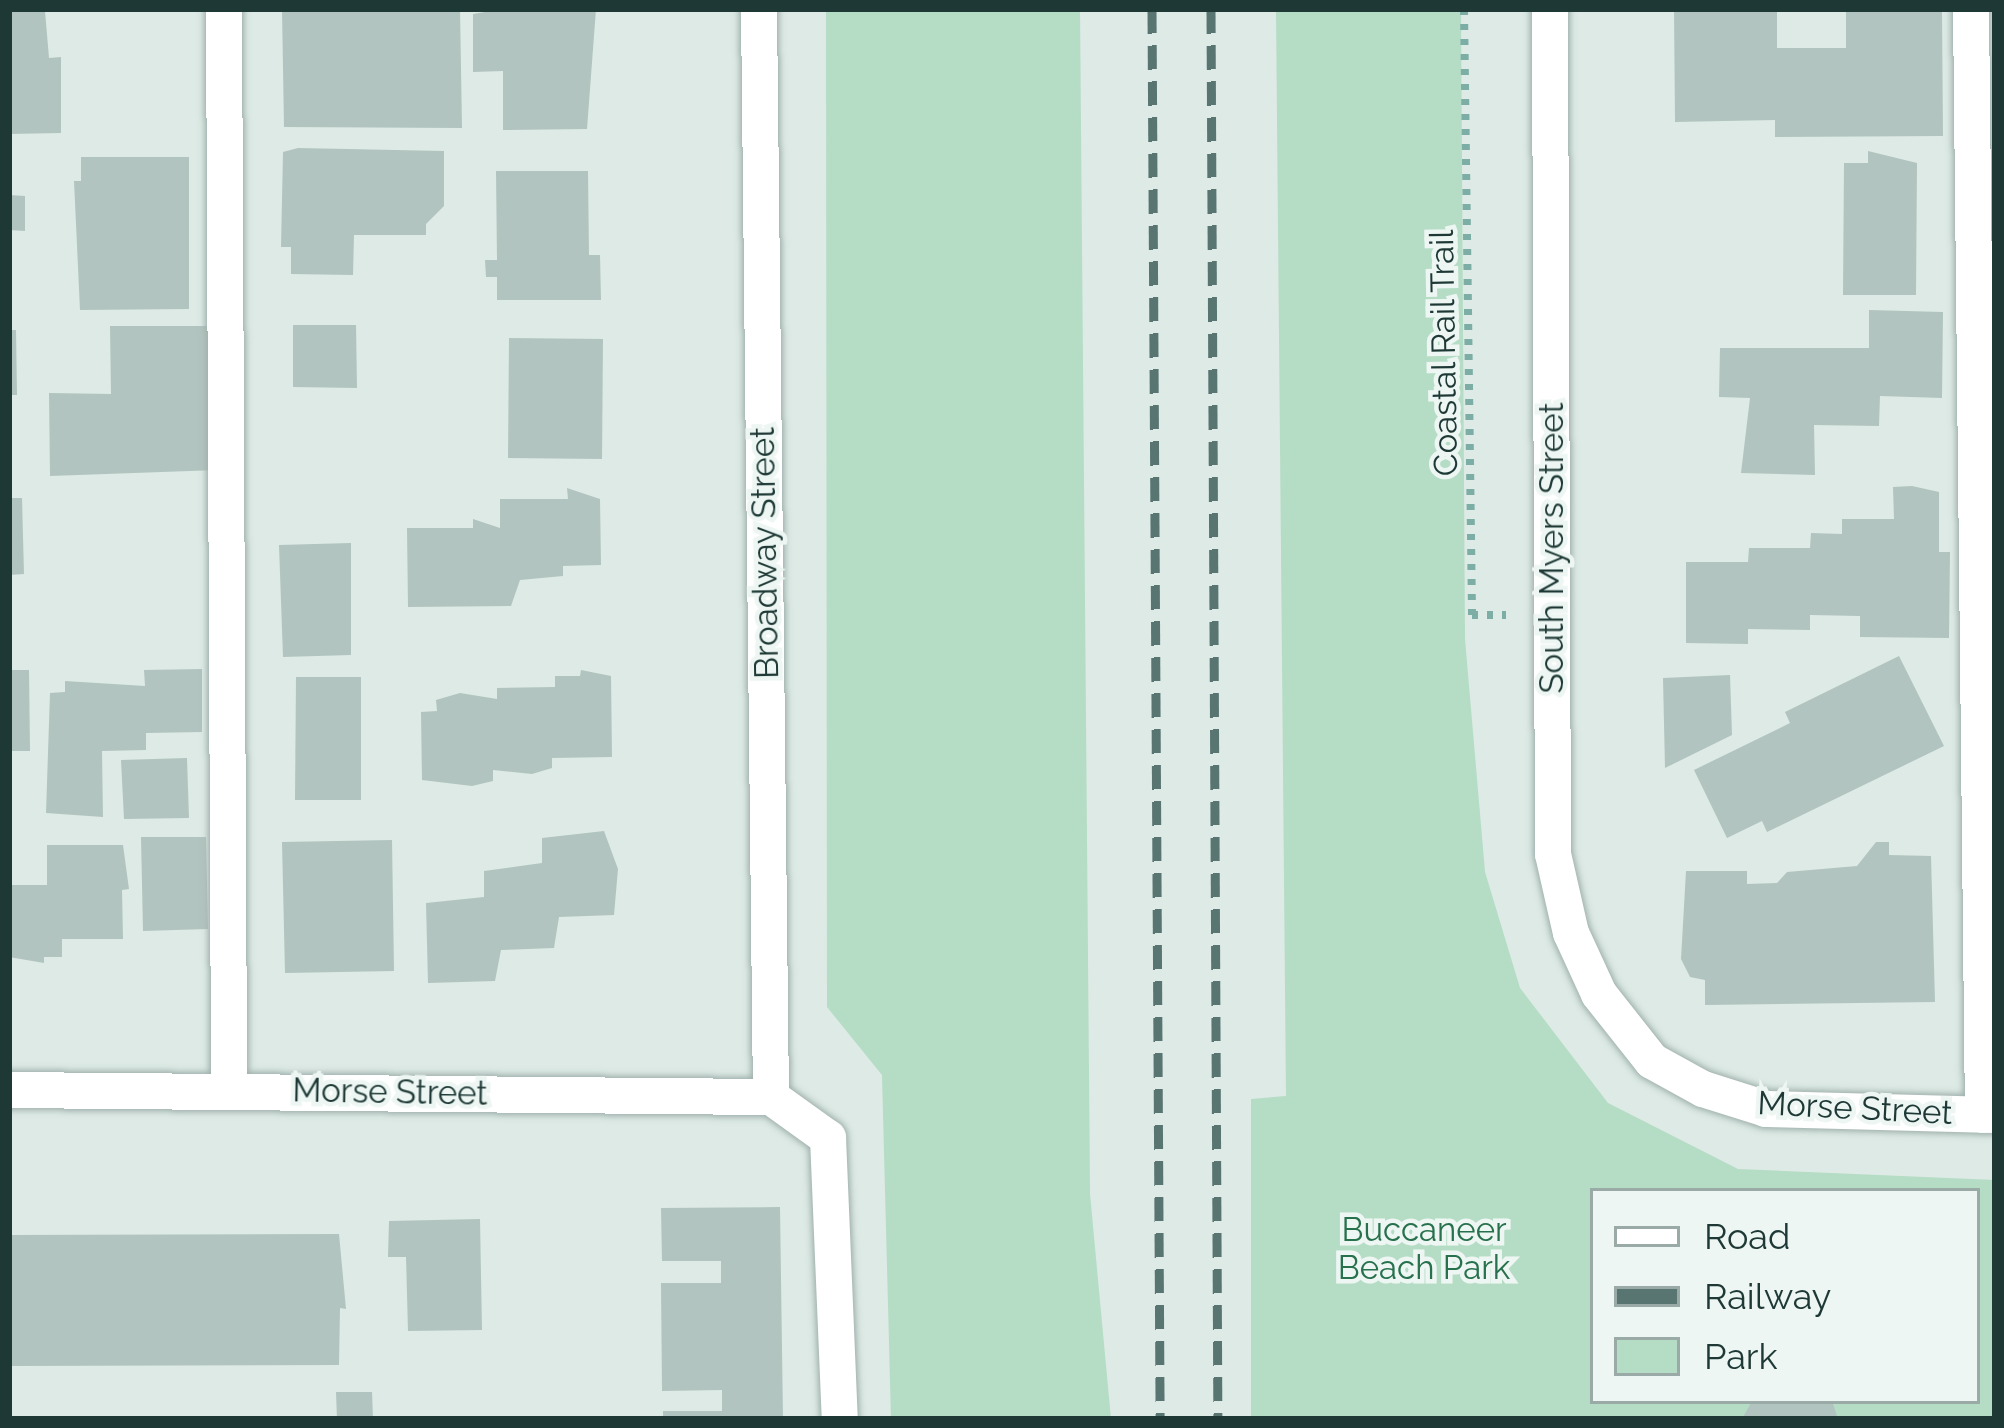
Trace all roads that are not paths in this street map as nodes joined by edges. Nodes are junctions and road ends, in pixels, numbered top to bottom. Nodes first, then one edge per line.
1 (224, 9) edge
2 (759, 9) edge
3 (1550, 9) edge
4 (1971, 9) edge
5 (1652, 1061) joint
6 (9, 1090) edge
7 (229, 1090) junction
8 (771, 1097) junction
9 (1989, 1115) edge
10 (840, 1419) edge

1 - 7 street
2 - 8 street, Broadway Street
3 - 5 street, South Myers Street
4 - 9 street
5 - 9 street, Morse Street
6 - 7 street, Morse Street
7 - 8 street, Morse Street
8 - 10 street

